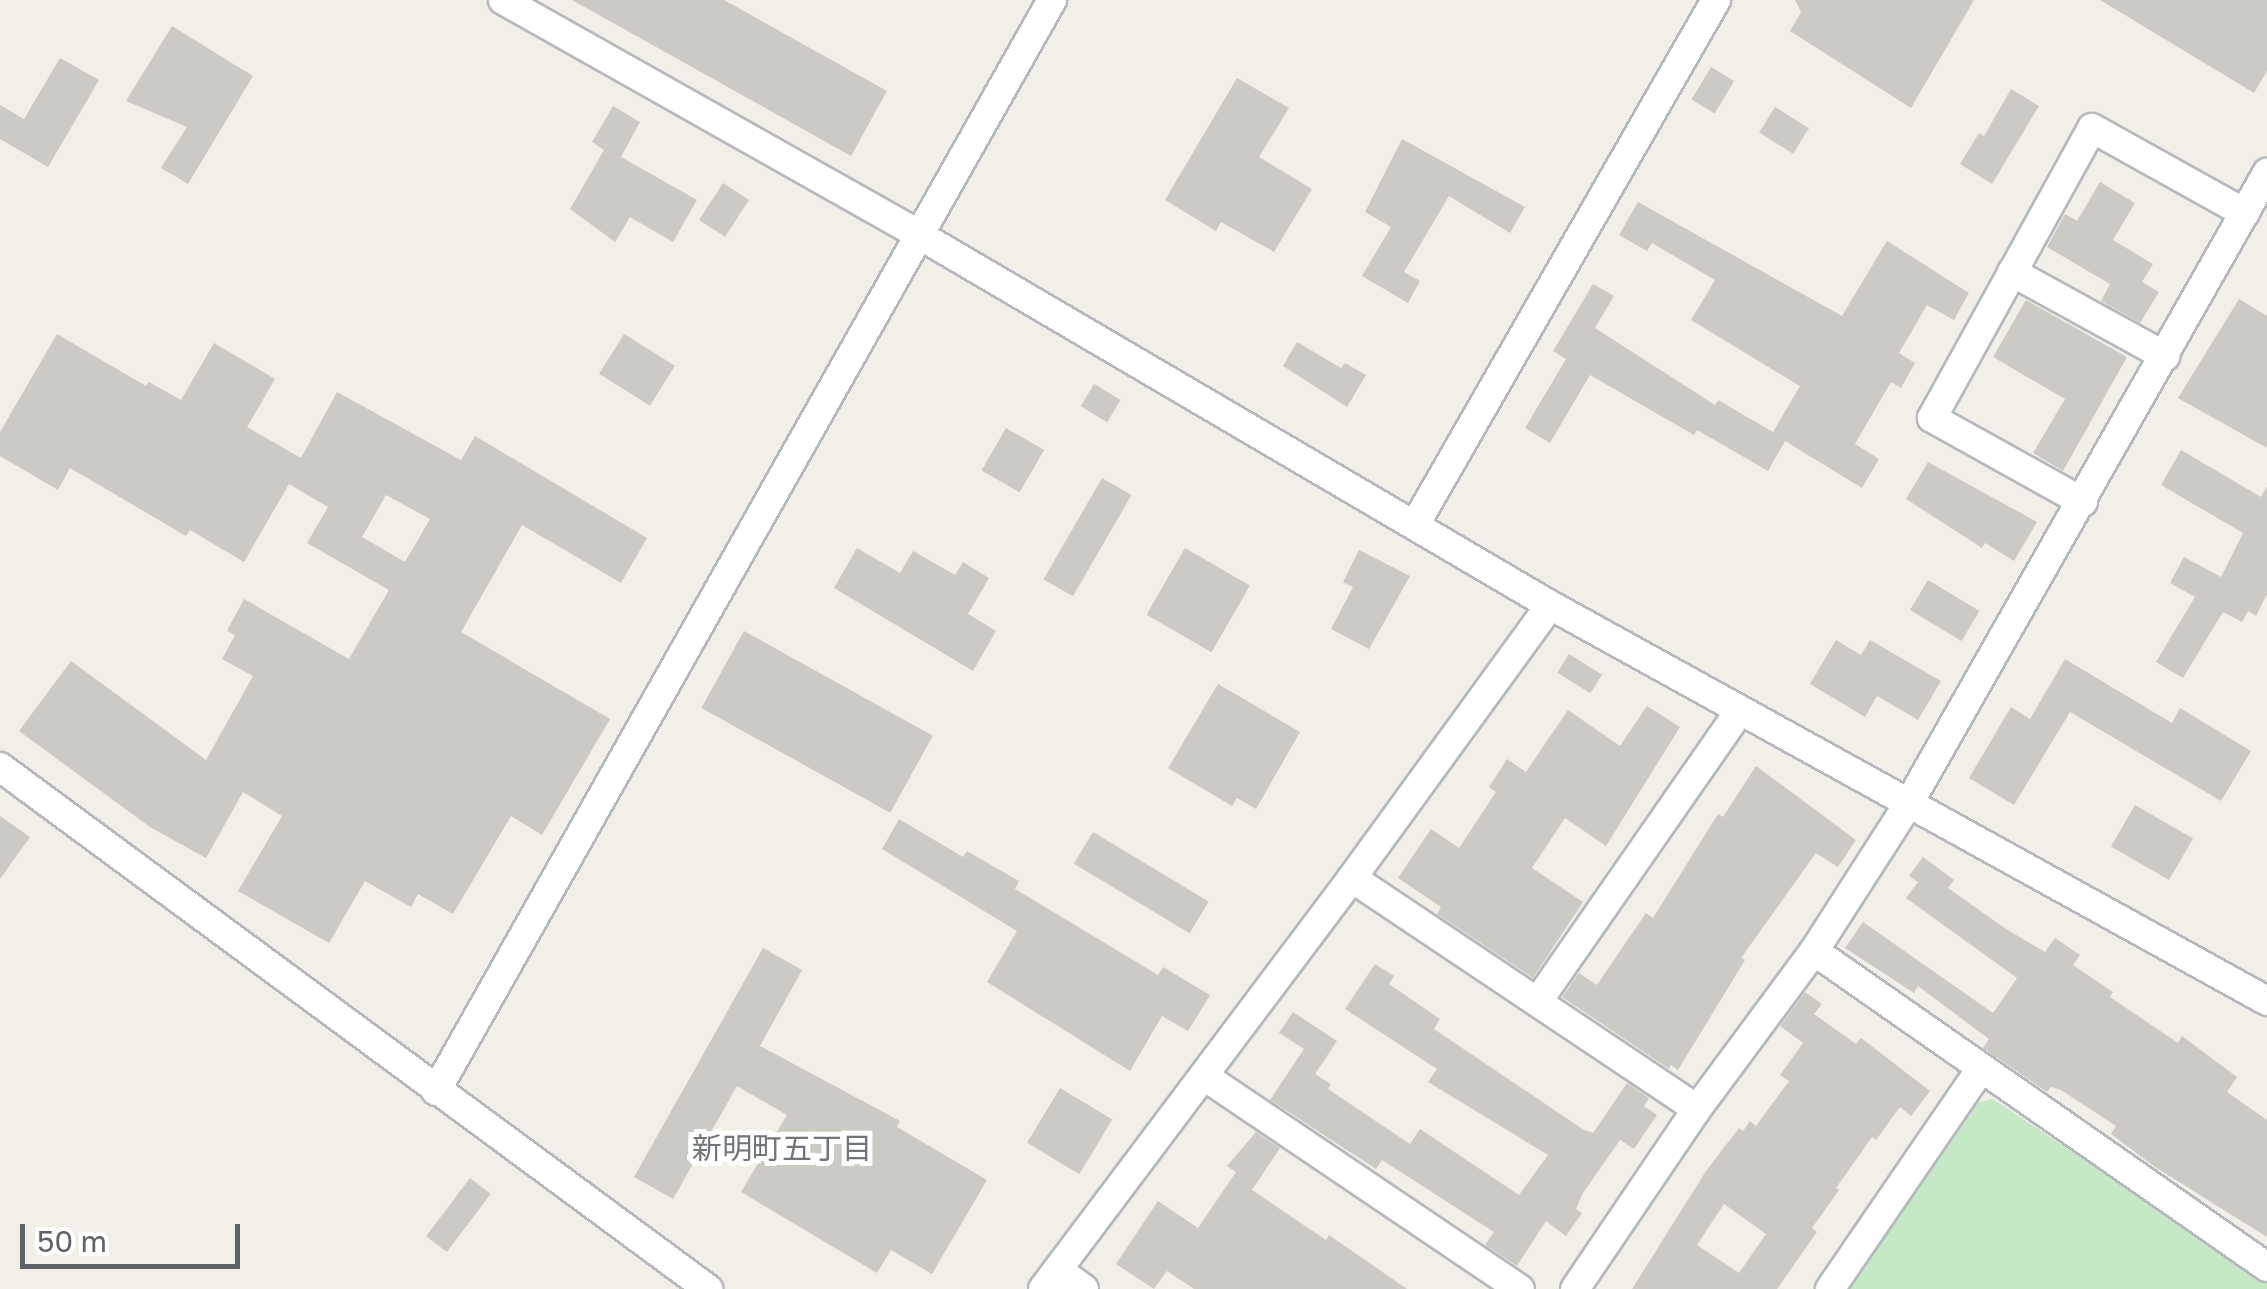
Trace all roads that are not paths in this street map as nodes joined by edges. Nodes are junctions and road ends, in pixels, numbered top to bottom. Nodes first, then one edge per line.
1 (503, 0) edge
2 (1052, 0) edge
3 (1716, 0) edge
4 (2267, 173) edge
5 (2244, 213) junction
6 (920, 236) junction
7 (2012, 272) junction
8 (2165, 356) junction
9 (2084, 502) junction
10 (1416, 523) junction
11 (1550, 604) junction
12 (1739, 712) junction
13 (0, 767) edge
14 (1909, 803) junction
15 (1352, 878) junction
16 (1814, 951) junction
17 (1538, 1001) junction
18 (2267, 1001) edge
19 (1980, 1070) junction
20 (1204, 1076) junction
21 (436, 1091) junction
22 (1697, 1109) junction
23 (2267, 1267) edge
24 (1050, 1280) edge
25 (708, 1289) edge
26 (1084, 1289) edge
27 (1520, 1289) edge
28 (1575, 1289) edge
29 (1830, 1289) edge

1 - 6 street
2 - 6 street
3 - 10 street
4 - 5 street
5 - 7 street
5 - 8 street
6 - 10 street
6 - 21 street
7 - 8 street
7 - 9 street
8 - 9 street
9 - 14 street
10 - 11 street
11 - 12 street
11 - 15 street
12 - 14 street
12 - 17 street
13 - 21 street
14 - 16 street
14 - 18 street
15 - 17 street
15 - 20 street
16 - 19 street
16 - 22 street
17 - 22 street
19 - 23 street
19 - 29 street
20 - 24 street
20 - 27 street
21 - 25 street
22 - 28 street
24 - 26 street

